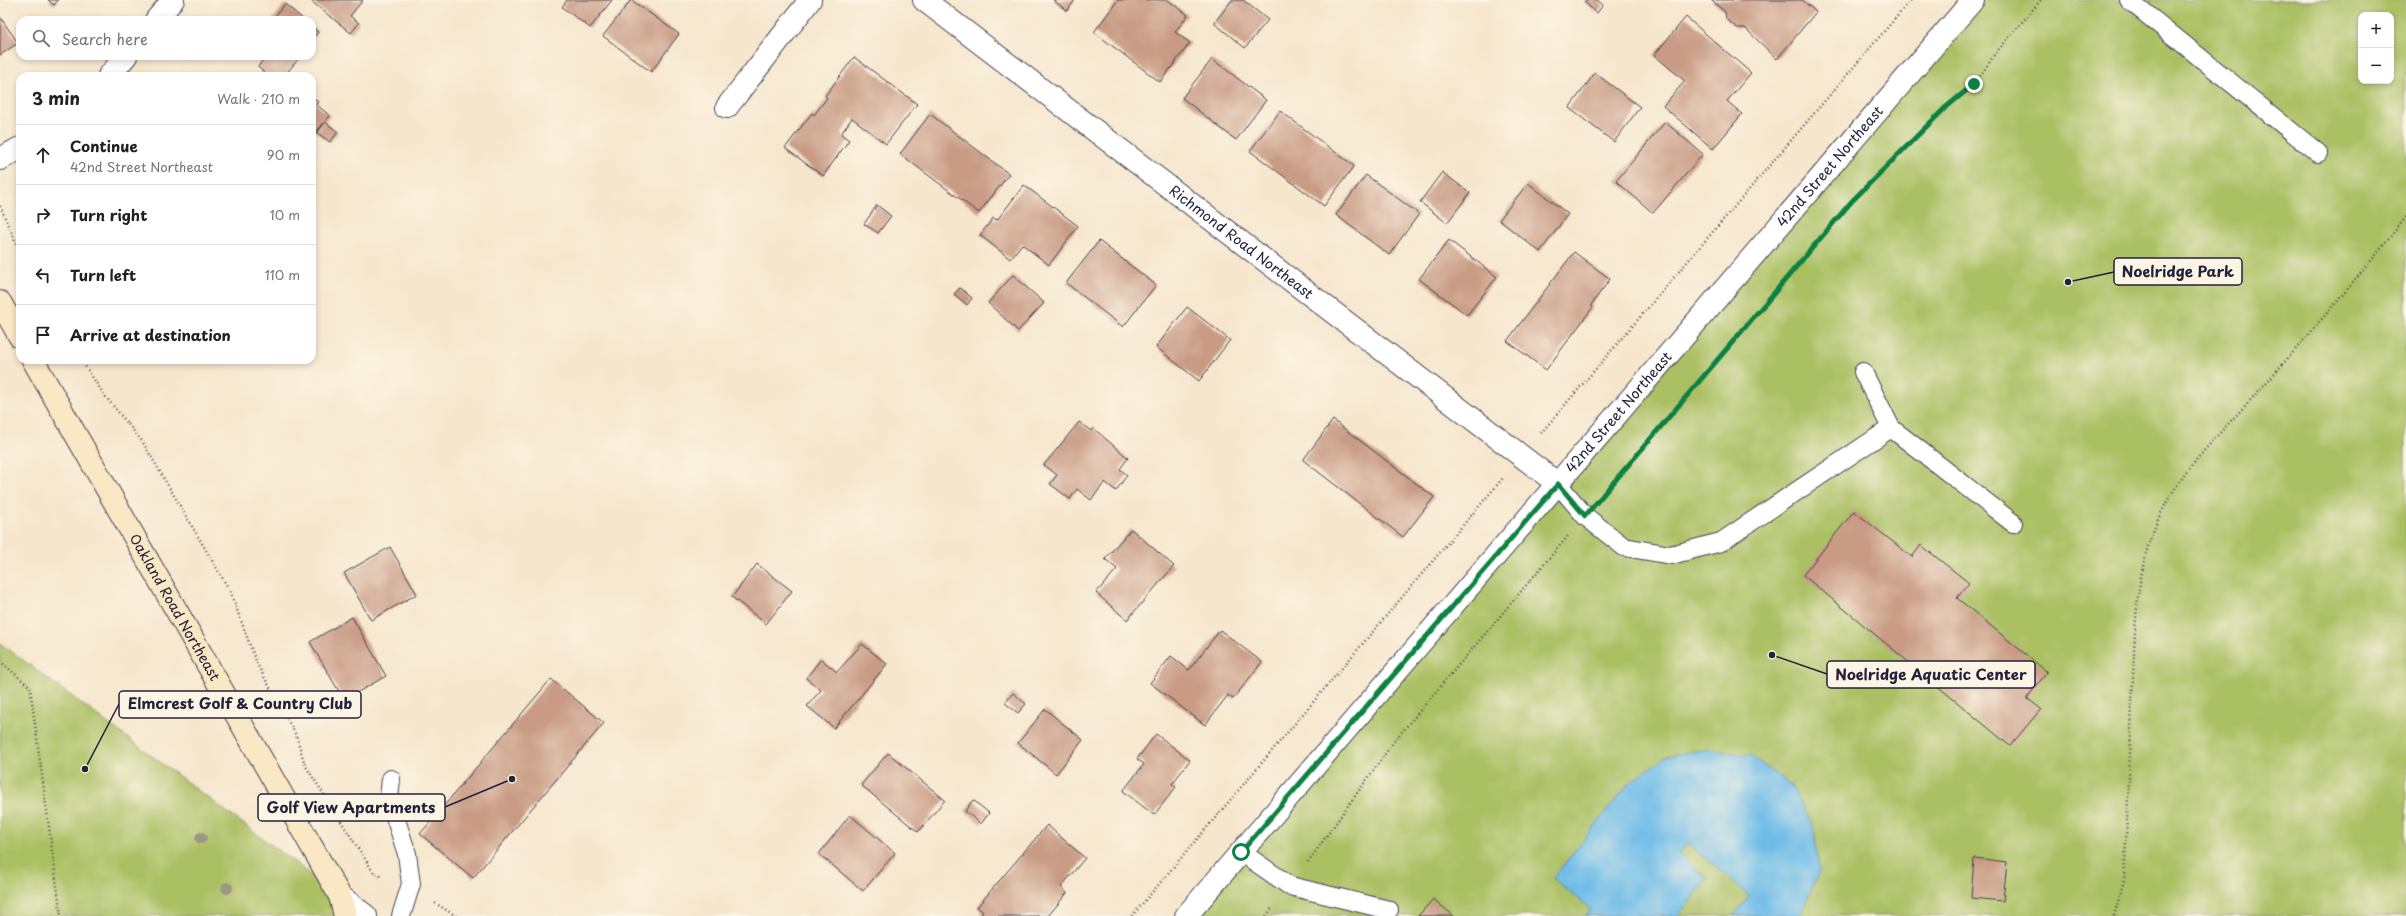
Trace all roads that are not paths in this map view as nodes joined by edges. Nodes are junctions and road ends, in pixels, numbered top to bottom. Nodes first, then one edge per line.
1 (173, 0) edge
2 (810, 0) edge
3 (924, 0) edge
4 (1973, 0) edge
5 (2129, 0) edge
6 (159, 16) edge
7 (123, 60) edge
8 (112, 72) edge
9 (727, 107) dead end
10 (16, 150) edge
11 (2318, 153) dead end
12 (0, 159) edge
13 (0, 302) edge
14 (16, 330) edge
15 (35, 364) edge
16 (1863, 372) dead end
17 (1891, 428) junction
18 (1558, 484) junction
19 (2013, 523) dead end
20 (391, 780) dead end
21 (1241, 852) junction
22 (343, 906) edge
23 (1389, 910) dead end
24 (366, 916) edge
25 (401, 916) edge
26 (1186, 916) edge

1 - 6 street
2 - 9 street
3 - 18 street, Richmond Road Northeast
4 - 18 street, 42nd Street Northeast
5 - 11 lane
7 - 8 street
10 - 12 street
13 - 14 main road
15 - 22 main road, Oakland Road Northeast
16 - 17 lane
17 - 18 lane
17 - 19 lane
18 - 21 street, 42nd Street Northeast
20 - 25 lane
21 - 23 lane
21 - 26 street, 42nd Street Northeast
22 - 24 street

